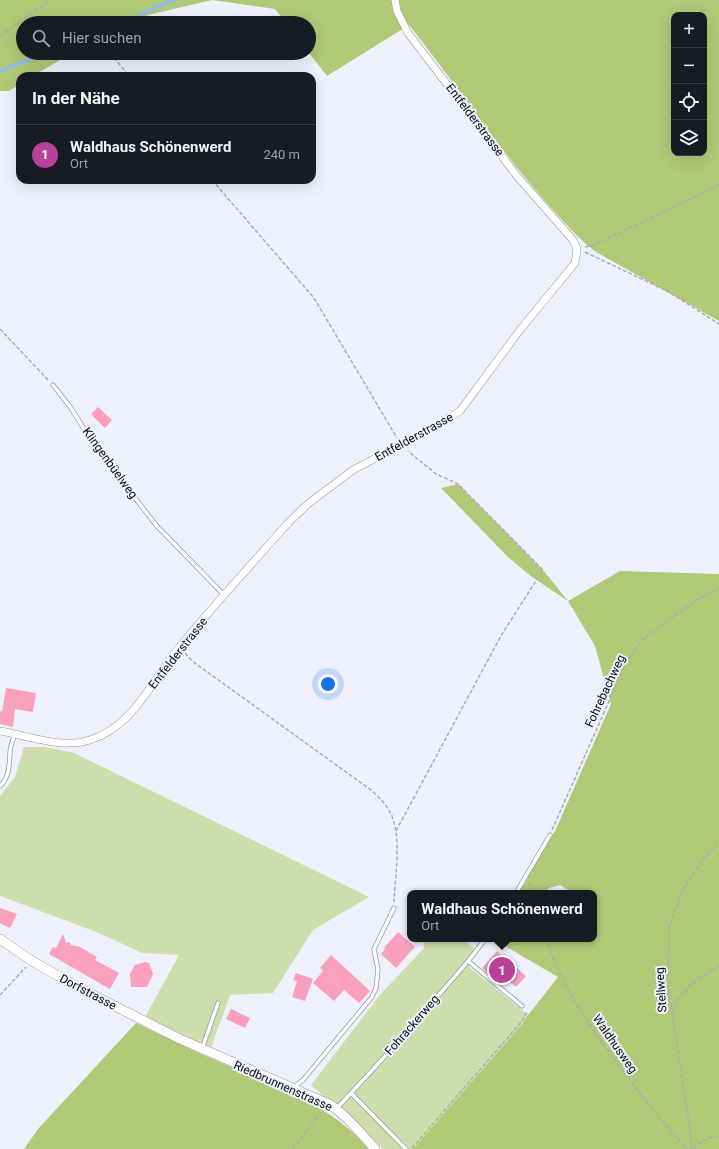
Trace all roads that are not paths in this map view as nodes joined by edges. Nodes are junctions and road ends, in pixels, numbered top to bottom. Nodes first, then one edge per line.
1 (394, 0) edge
2 (54, 385) road end
3 (224, 595) junction
4 (0, 731) edge
5 (15, 734) junction
6 (0, 786) edge
7 (550, 835) road end
8 (518, 890) edge
9 (394, 908) road end
10 (0, 939) edge
11 (483, 942) edge
12 (468, 961) junction
13 (218, 1003) dead end
14 (522, 1006) road end
15 (180, 1039) joint
16 (202, 1050) junction
17 (293, 1088) junction
18 (351, 1093) junction
19 (335, 1108) junction
20 (375, 1149) edge
21 (406, 1149) edge

1 - 3 street, Entfelderstrasse
2 - 3 lane, Klingenbüelweg
3 - 5 street, Entfelderstrasse
4 - 5 street, Entfelderstrasse
5 - 6 lane
7 - 8 lane
9 - 17 lane
10 - 15 street, Dorfstrasse
11 - 12 lane, Fohrackerweg
12 - 14 lane
12 - 18 lane, Fohrackerweg
13 - 16 lane
15 - 16 street, Riedbrunnenstrasse
16 - 17 street, Riedbrunnenstrasse
17 - 19 street, Riedbrunnenstrasse
18 - 19 lane, Fohrackerweg
18 - 21 lane
19 - 20 street, Riedbrunnenstrasse

